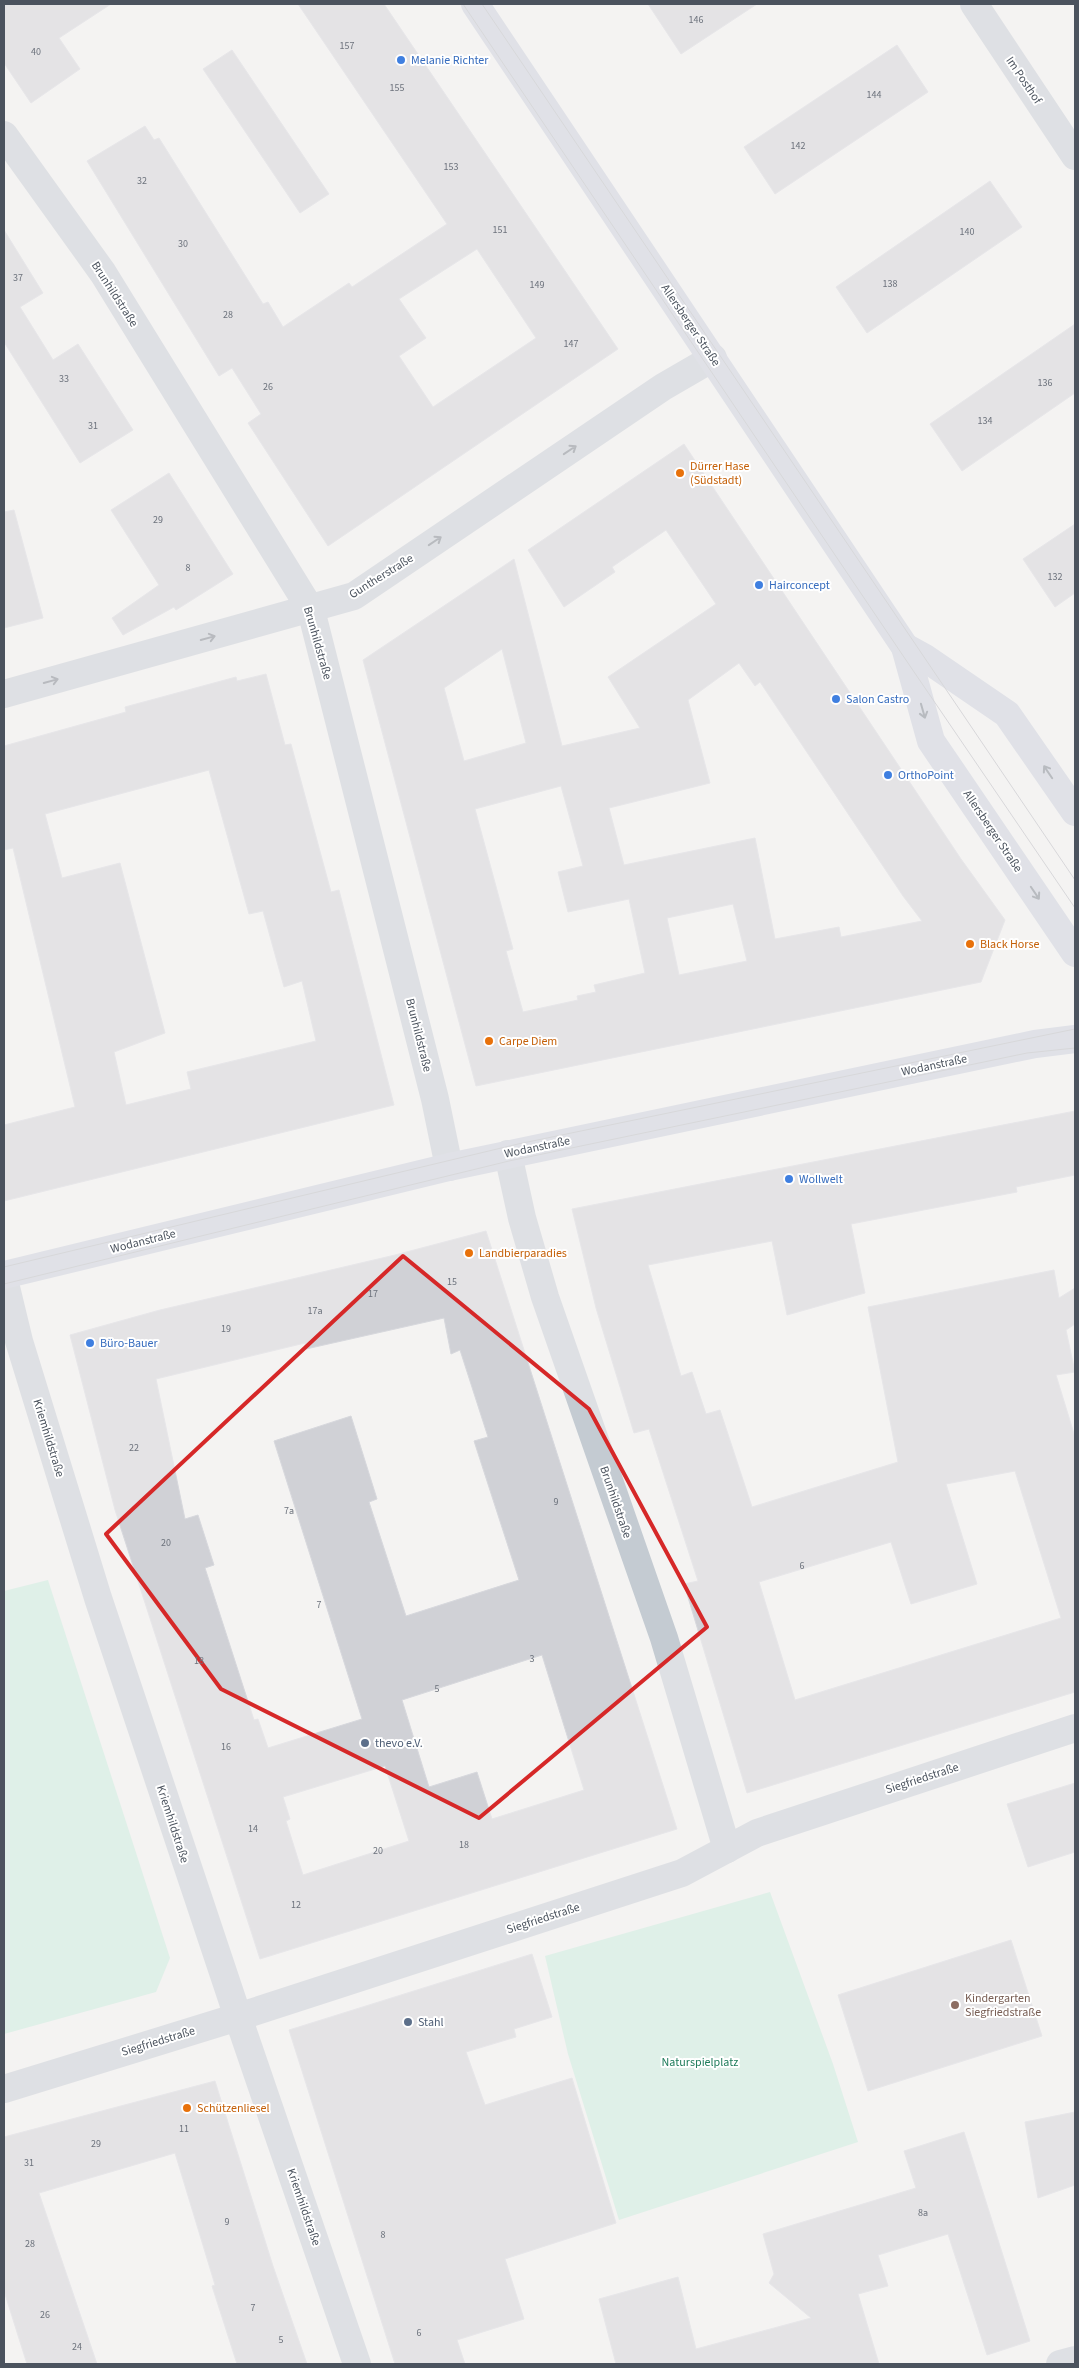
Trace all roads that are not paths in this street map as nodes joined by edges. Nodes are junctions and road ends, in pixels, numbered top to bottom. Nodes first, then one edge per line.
1 (475, 4) edge
2 (974, 4) edge
3 (4, 135) edge
4 (1075, 156) edge
5 (713, 358) junction
6 (311, 610) junction
7 (905, 647) junction
8 (4, 694) edge
9 (1075, 812) edge
10 (1075, 953) edge
11 (1075, 1039) edge
12 (508, 1154) junction
13 (449, 1167) junction
14 (4, 1277) edge
15 (1075, 1728) edge
16 (727, 1849) junction
17 (238, 2017) junction
18 (4, 2089) edge
19 (1075, 2360) edge
20 (357, 2364) edge
21 (1060, 2364) edge

1 - 5 main road, Allersberger Straße
2 - 4 street, Im Posthof
3 - 6 street, Brunhildstraße
6 -> 5 street, Guntherstraße
5 - 7 main road, Allersberger Straße
8 -> 6 street, Guntherstraße
6 - 13 street, Brunhildstraße
9 -> 7 main road, Allersberger Straße
7 -> 10 main road, Allersberger Straße
11 - 12 main road, Wodanstraße
12 - 13 main road, Wodanstraße
12 - 16 street, Brunhildstraße
13 - 14 main road, Wodanstraße
14 - 17 street, Kriemhildstraße
15 - 16 street, Siegfriedstraße
16 - 17 street, Siegfriedstraße
17 - 18 street, Siegfriedstraße
17 - 20 street, Kriemhildstraße
19 - 21 street

